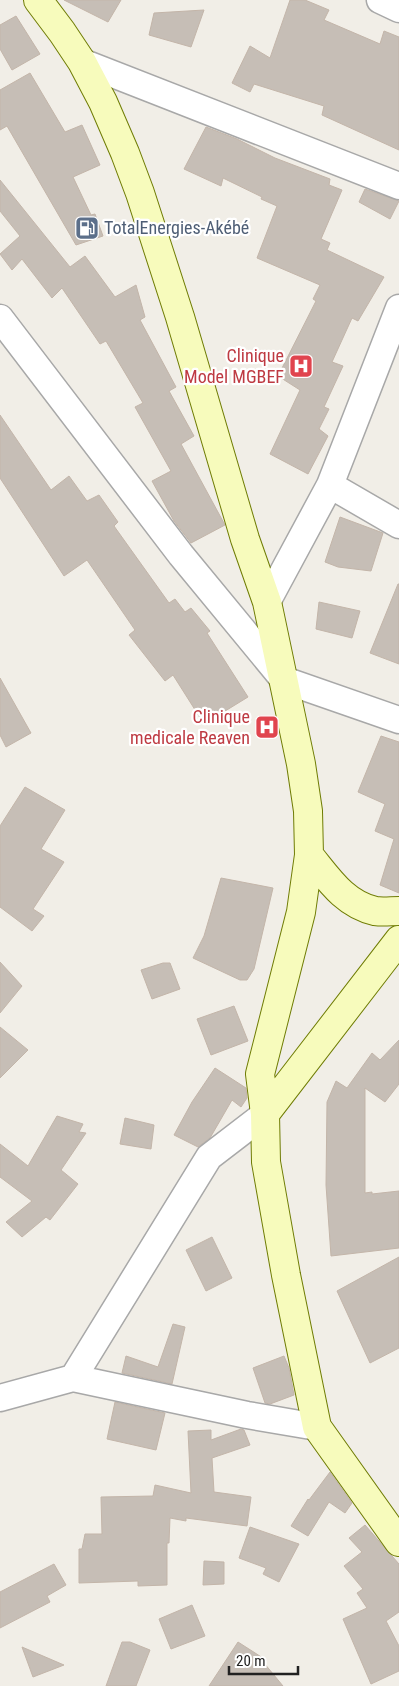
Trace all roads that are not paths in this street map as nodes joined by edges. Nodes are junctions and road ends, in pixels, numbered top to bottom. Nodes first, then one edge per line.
1 (38, 0) edge
2 (380, 0) edge
3 (399, 9) edge
4 (82, 62) junction
5 (399, 186) edge
6 (0, 318) edge
7 (396, 322) edge
8 (330, 485) junction
9 (399, 525) edge
10 (267, 602) junction
11 (284, 680) junction
12 (399, 720) edge
13 (309, 855) junction
14 (399, 911) edge
15 (399, 940) edge
16 (265, 1114) junction
17 (73, 1378) junction
18 (0, 1398) edge
19 (318, 1427) junction
20 (399, 1542) edge

1 - 4 street
2 - 3 street
4 - 5 street
4 - 10 street
6 - 11 street
7 - 8 street
8 - 9 street
8 - 10 street
10 - 11 street
11 - 12 street
11 - 13 street
13 - 14 street
13 - 16 street
15 - 16 street
16 - 17 street
16 - 19 street
17 - 18 street
17 - 19 street
19 - 20 street

